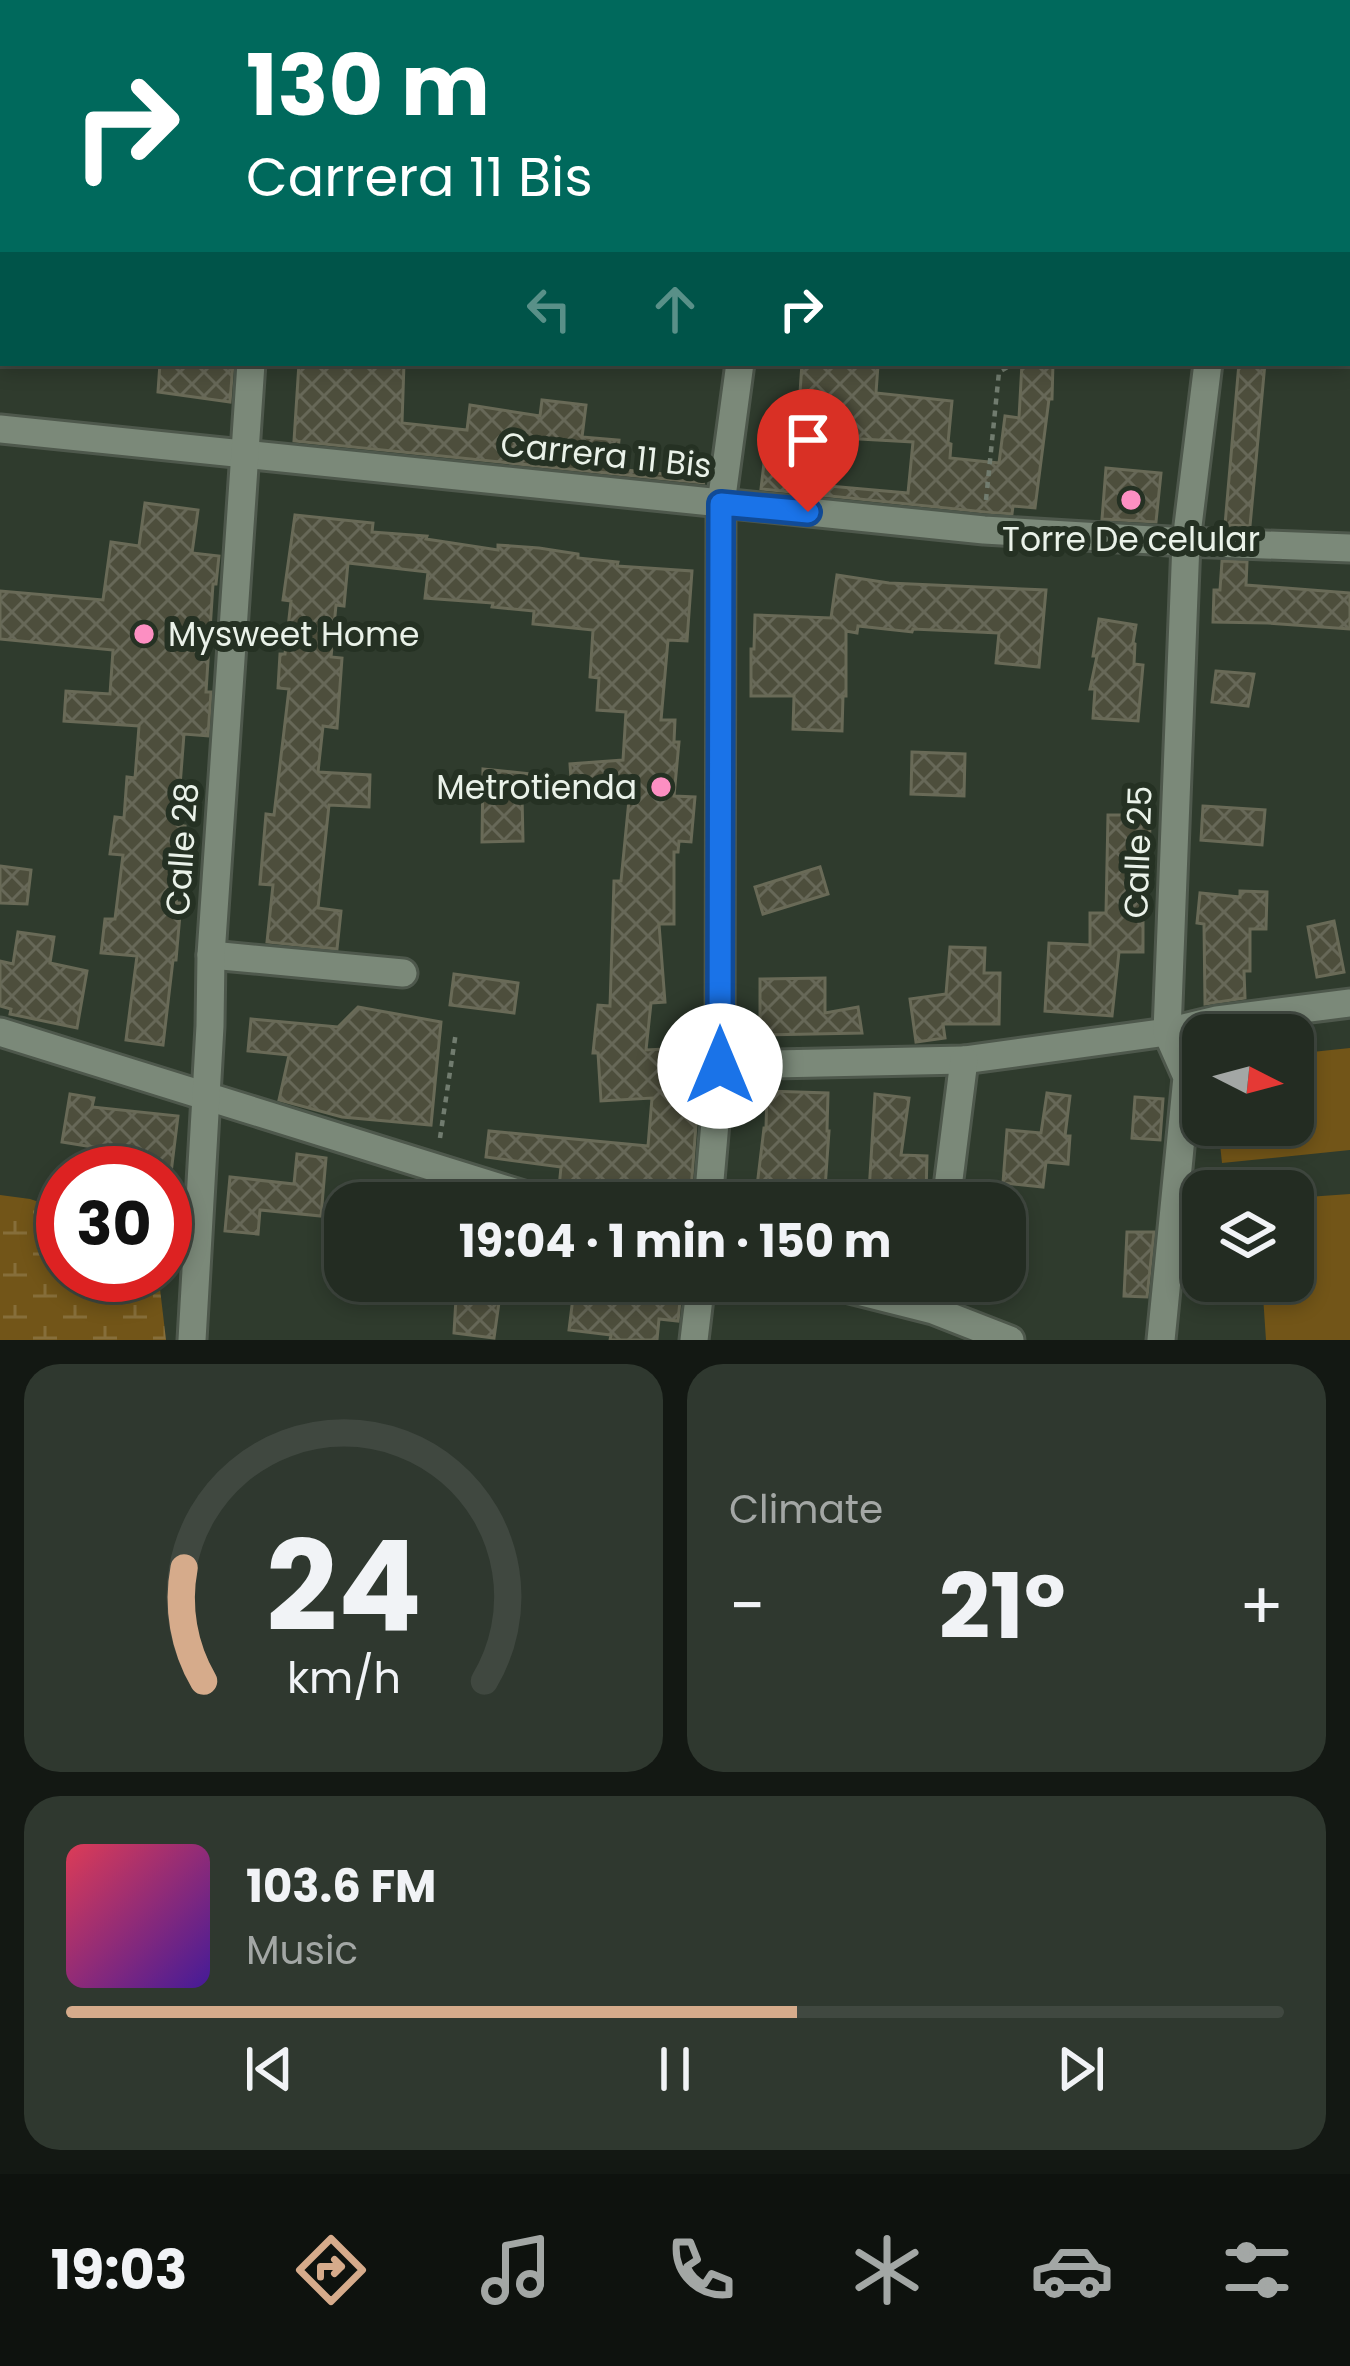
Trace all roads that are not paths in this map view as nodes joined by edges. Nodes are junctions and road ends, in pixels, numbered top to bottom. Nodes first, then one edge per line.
1 (251, 366) edge
2 (740, 366) edge
3 (1208, 366) edge
4 (0, 429) edge
5 (246, 453) junction
6 (721, 504) junction
7 (1186, 542) junction
8 (1350, 548) edge
9 (211, 955) junction
10 (403, 973) dead end
11 (1350, 1004) edge
12 (0, 1032) edge
13 (1167, 1032) junction
14 (964, 1060) junction
15 (720, 1066) junction
16 (205, 1094) junction
17 (482, 1182) edge
18 (710, 1182) edge
19 (949, 1182) edge
20 (698, 1302) edge
21 (901, 1302) edge
22 (934, 1302) edge
23 (933, 1310) junction
24 (192, 1340) edge
25 (694, 1340) edge
26 (1010, 1340) edge
27 (1161, 1340) edge

1 - 5 street, Calle 28
2 - 6 street
3 - 7 street, Calle 25
4 - 5 street, Carrera 11 Bis
5 - 6 street, Carrera 11 Bis
5 - 9 street, Calle 28
6 - 7 street, Carrera 11 Bis
6 - 15 street
7 - 8 street, Carrera 11 Bis
7 - 13 street, Calle 25
9 - 10 street
9 - 16 street, Calle 28
11 - 13 street
12 - 16 street
13 - 14 street
13 - 27 street, Calle 25
14 - 15 street
14 - 19 street
15 - 18 street
16 - 17 street
16 - 24 street, Calle 28
20 - 25 street
21 - 23 street
22 - 23 street
23 - 26 street

